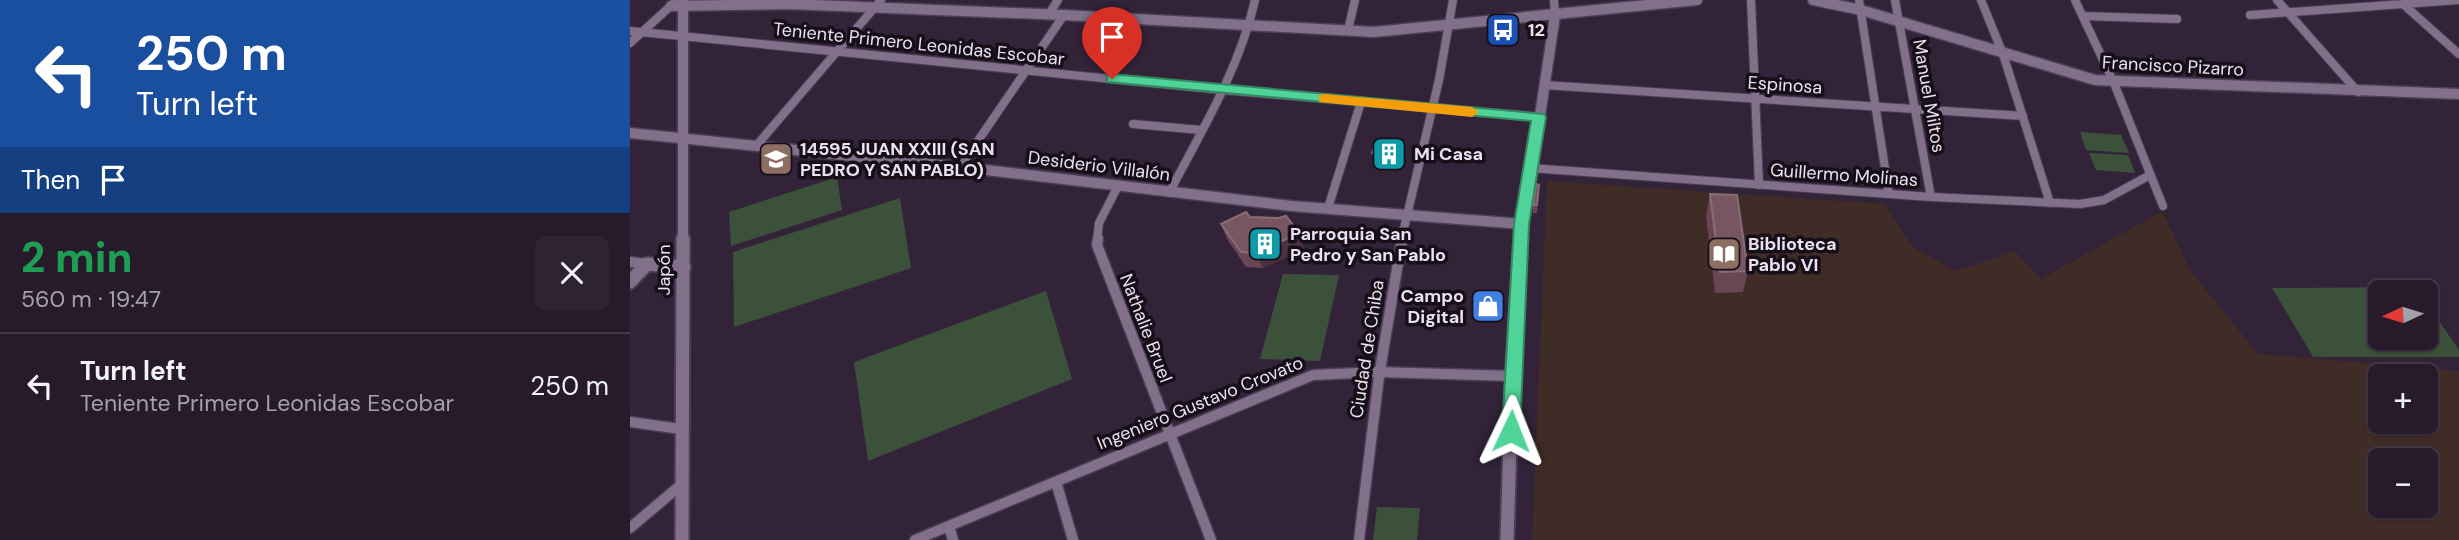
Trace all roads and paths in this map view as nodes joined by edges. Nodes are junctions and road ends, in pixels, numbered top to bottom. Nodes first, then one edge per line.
1 (1058, 0) edge
2 (1255, 0) edge
3 (1355, 0) edge
4 (1453, 0) edge
5 (1554, 0) edge
6 (1698, 0) edge
7 (1751, 0) edge
8 (1813, 0) edge
9 (1895, 0) edge
10 (1981, 0) edge
11 (2075, 0) edge
12 (2277, 0) edge
13 (2459, 0) edge
14 (1651, 2) edge
15 (679, 3) edge
16 (2402, 3) edge
17 (878, 4) edge
18 (1860, 5) edge
19 (2289, 13) junction
20 (1049, 14) junction
21 (1064, 15) junction
22 (2250, 15) dead end
23 (1555, 16) junction
24 (2082, 16) junction
25 (2177, 19) dead end
26 (1899, 23) junction
27 (1251, 24) junction
28 (1450, 26) junction
29 (1348, 30) junction
30 (630, 31) edge
31 (643, 32) junction
32 (683, 37) junction
33 (630, 43) edge
34 (839, 51) junction
35 (2003, 54) junction
36 (2459, 54) edge
37 (1028, 71) junction
38 (2114, 83) junction
39 (1544, 85) junction
40 (1223, 90) junction
41 (2358, 92) junction
42 (2459, 94) edge
43 (1756, 99) junction
44 (1360, 102) junction
45 (1875, 107) junction
46 (1432, 109) junction
47 (1915, 109) junction
48 (2023, 116) junction
49 (1539, 117) junction
50 (1133, 124) dead end
51 (1201, 130) junction
52 (630, 133) edge
53 (683, 139) junction
54 (755, 146) junction
55 (960, 167) junction
56 (1530, 168) junction
57 (2150, 175) junction
58 (1118, 186) junction
59 (1759, 186) junction
60 (1169, 193) junction
61 (1889, 194) junction
62 (1931, 197) junction
63 (2050, 203) junction
64 (2163, 206) dead end
65 (1328, 208) junction
66 (1407, 214) junction
67 (1522, 224) junction
68 (630, 262) edge
69 (647, 264) junction
70 (684, 267) junction
71 (630, 282) edge
72 (1379, 372) junction
73 (1512, 376) junction
74 (630, 422) edge
75 (681, 429) junction
76 (1170, 434) junction
77 (1056, 482) junction
78 (682, 484) junction
79 (950, 526) junction
80 (630, 528) edge
81 (682, 540) edge
82 (915, 540) edge
83 (953, 540) edge
84 (1073, 540) edge
85 (1210, 540) edge
86 (1359, 540) edge
87 (1507, 540) edge

1 - 20 street
2 - 27 street
3 - 29 street
4 - 28 street, Ciudad de Chiba
5 - 23 street
6 - 14 street
7 - 43 street
8 - 18 street, Francisco Pizarro
9 - 26 street, Manuel Miltos
10 - 35 street
11 - 24 street
12 - 19 street
13 - 16 street
14 - 23 street
15 - 17 street
15 - 31 street
15 - 32 street, Japón
16 - 19 street
16 - 36 street
17 - 20 street
17 - 34 street
18 - 26 street, Francisco Pizarro
18 - 45 street
19 - 22 street
19 - 41 street
20 - 21 street
21 - 27 street
21 - 37 street
23 - 28 street
23 - 39 street
24 - 25 street
24 - 38 street
26 - 35 street, Francisco Pizarro
26 - 47 street, Manuel Miltos
27 - 29 street
27 - 40 street
28 - 29 street
28 - 46 street, Ciudad de Chiba
30 - 31 street, Teniente Primero Leonidas Escobar
31 - 32 street, Teniente Primero Leonidas Escobar
31 - 33 street
32 - 34 street, Teniente Primero Leonidas Escobar
32 - 53 street, Japón
34 - 37 street, Teniente Primero Leonidas Escobar
34 - 54 street
35 - 38 street, Francisco Pizarro
35 - 48 street
37 - 40 street, Teniente Primero Leonidas Escobar
37 - 55 street
38 - 41 street, Francisco Pizarro
38 - 57 street
39 - 43 street, Espinosa
39 - 49 street
40 - 44 street, Teniente Primero Leonidas Escobar
40 - 51 street
41 - 42 street, Francisco Pizarro
43 - 45 street, Espinosa
43 - 59 street
44 - 46 street, Teniente Primero Leonidas Escobar
44 - 65 street
45 - 47 street, Espinosa
45 - 61 street
46 - 49 street, Teniente Primero Leonidas Escobar
46 - 66 street, Ciudad de Chiba
47 - 48 street, Espinosa
47 - 62 street, Manuel Miltos
48 - 63 street
49 - 56 street
50 - 51 street
51 - 60 street
52 - 53 street, Desiderio Villalón
53 - 54 street, Desiderio Villalón
53 - 70 street, Japón
54 - 55 street, Desiderio Villalón
55 - 58 street, Desiderio Villalón
56 - 59 street, Guillermo Molinas
56 - 67 street
57 - 63 street, Guillermo Molinas
57 - 64 street
58 - 60 street, Desiderio Villalón
58 - 76 street, Nathalie Bruel
59 - 61 street, Guillermo Molinas
60 - 65 street, Desiderio Villalón
61 - 62 street, Guillermo Molinas
62 - 63 street, Guillermo Molinas
65 - 66 street, Desiderio Villalón
66 - 67 street, Desiderio Villalón
66 - 72 street, Ciudad de Chiba
67 - 73 street
68 - 69 street
69 - 70 street
69 - 71 street
70 - 75 street, Japón
72 - 73 street, Ingeniero Gustavo Crovato
72 - 76 street, Ingeniero Gustavo Crovato
72 - 86 street, Ciudad de Chiba
73 - 87 street
74 - 75 street
75 - 78 street, Japón
76 - 77 street, Ingeniero Gustavo Crovato
76 - 85 street, Nathalie Bruel
77 - 79 street, Ingeniero Gustavo Crovato
77 - 84 street
78 - 80 street
78 - 81 street, Japón
79 - 82 street, Ingeniero Gustavo Crovato
79 - 83 street

